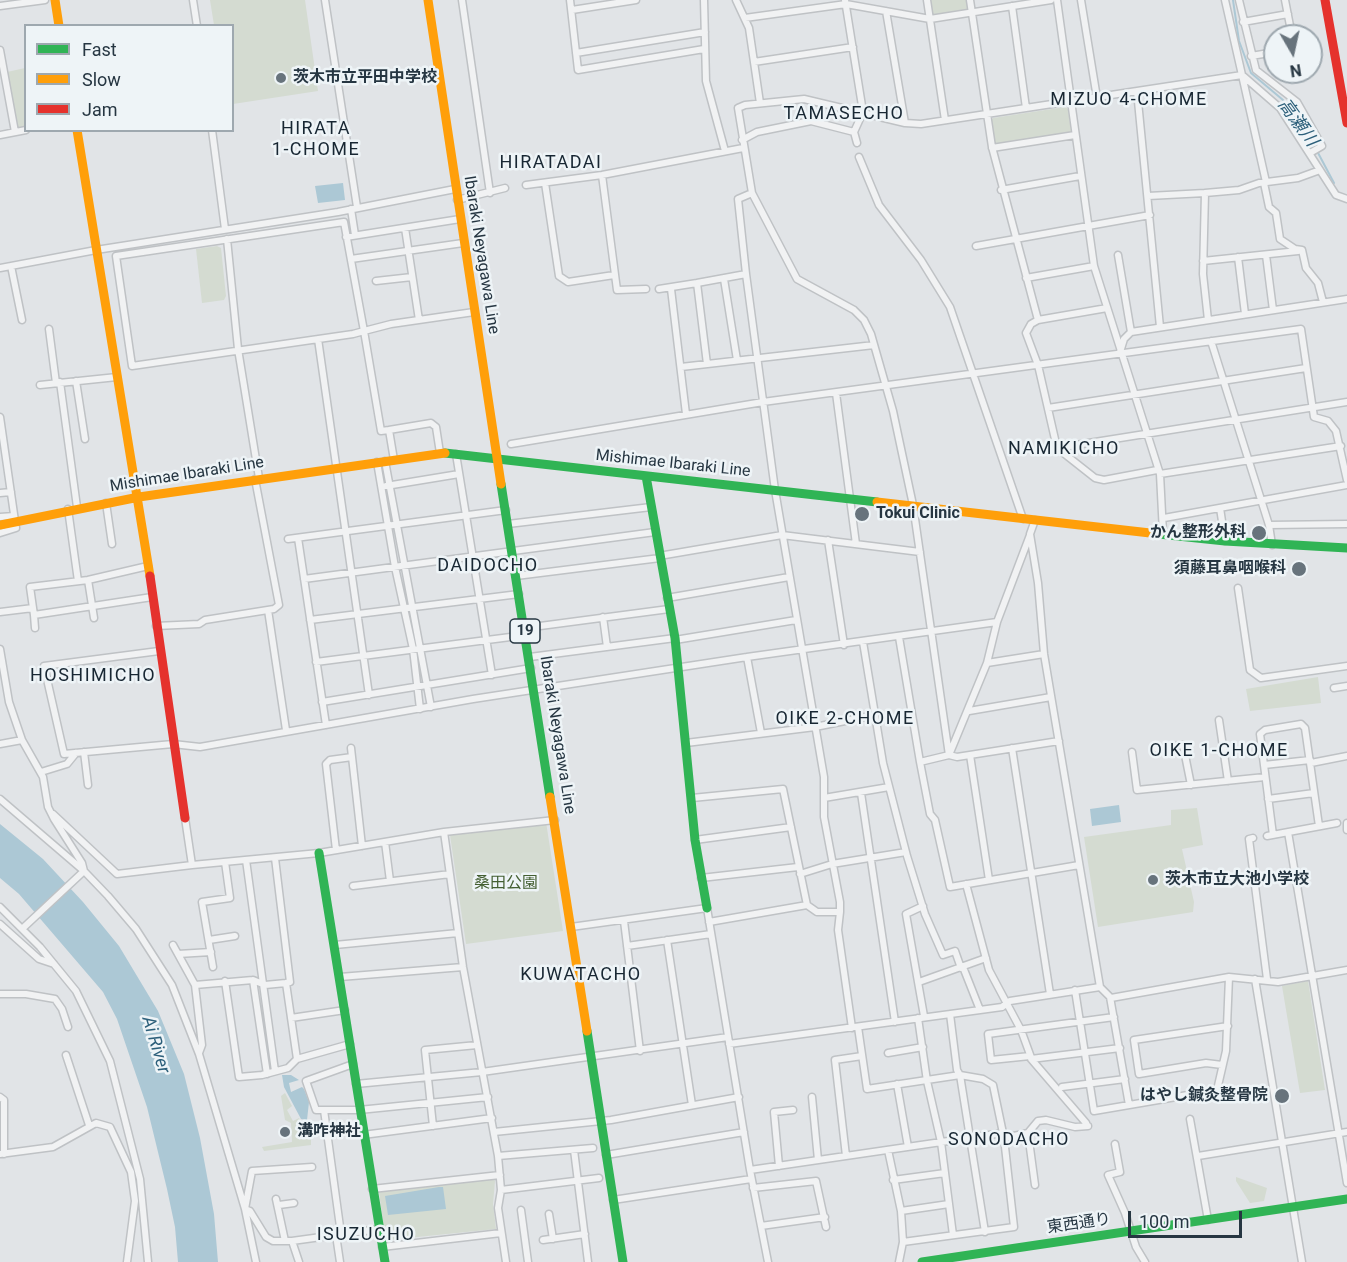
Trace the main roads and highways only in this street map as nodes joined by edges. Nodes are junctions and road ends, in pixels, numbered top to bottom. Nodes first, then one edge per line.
1 (55, 0) edge
2 (428, 0) edge
3 (1325, 0) edge
4 (59, 24) edge
5 (1347, 123) edge
6 (77, 132) edge
7 (497, 458) junction
8 (646, 476) junction
9 (139, 497) junction
10 (0, 525) edge
11 (1347, 548) edge
12 (185, 818) road end
13 (319, 853) road end
14 (707, 908) road end
15 (1347, 1199) edge
16 (385, 1262) edge
17 (623, 1262) edge
18 (922, 1262) edge

1 - 4 main road
2 - 7 main road, Ibaraki Neyagawa Line / 19
3 - 5 main road
6 - 9 main road
7 - 8 main road, Mishimae Ibaraki Line
7 - 9 main road, Mishimae Ibaraki Line
7 - 17 main road, Ibaraki Neyagawa Line / 19
8 - 11 main road, Mishimae Ibaraki Line
8 - 14 main road
9 - 10 main road, Mishimae Ibaraki Line
9 - 12 main road
13 - 16 main road
15 - 18 main road, 東西通り

